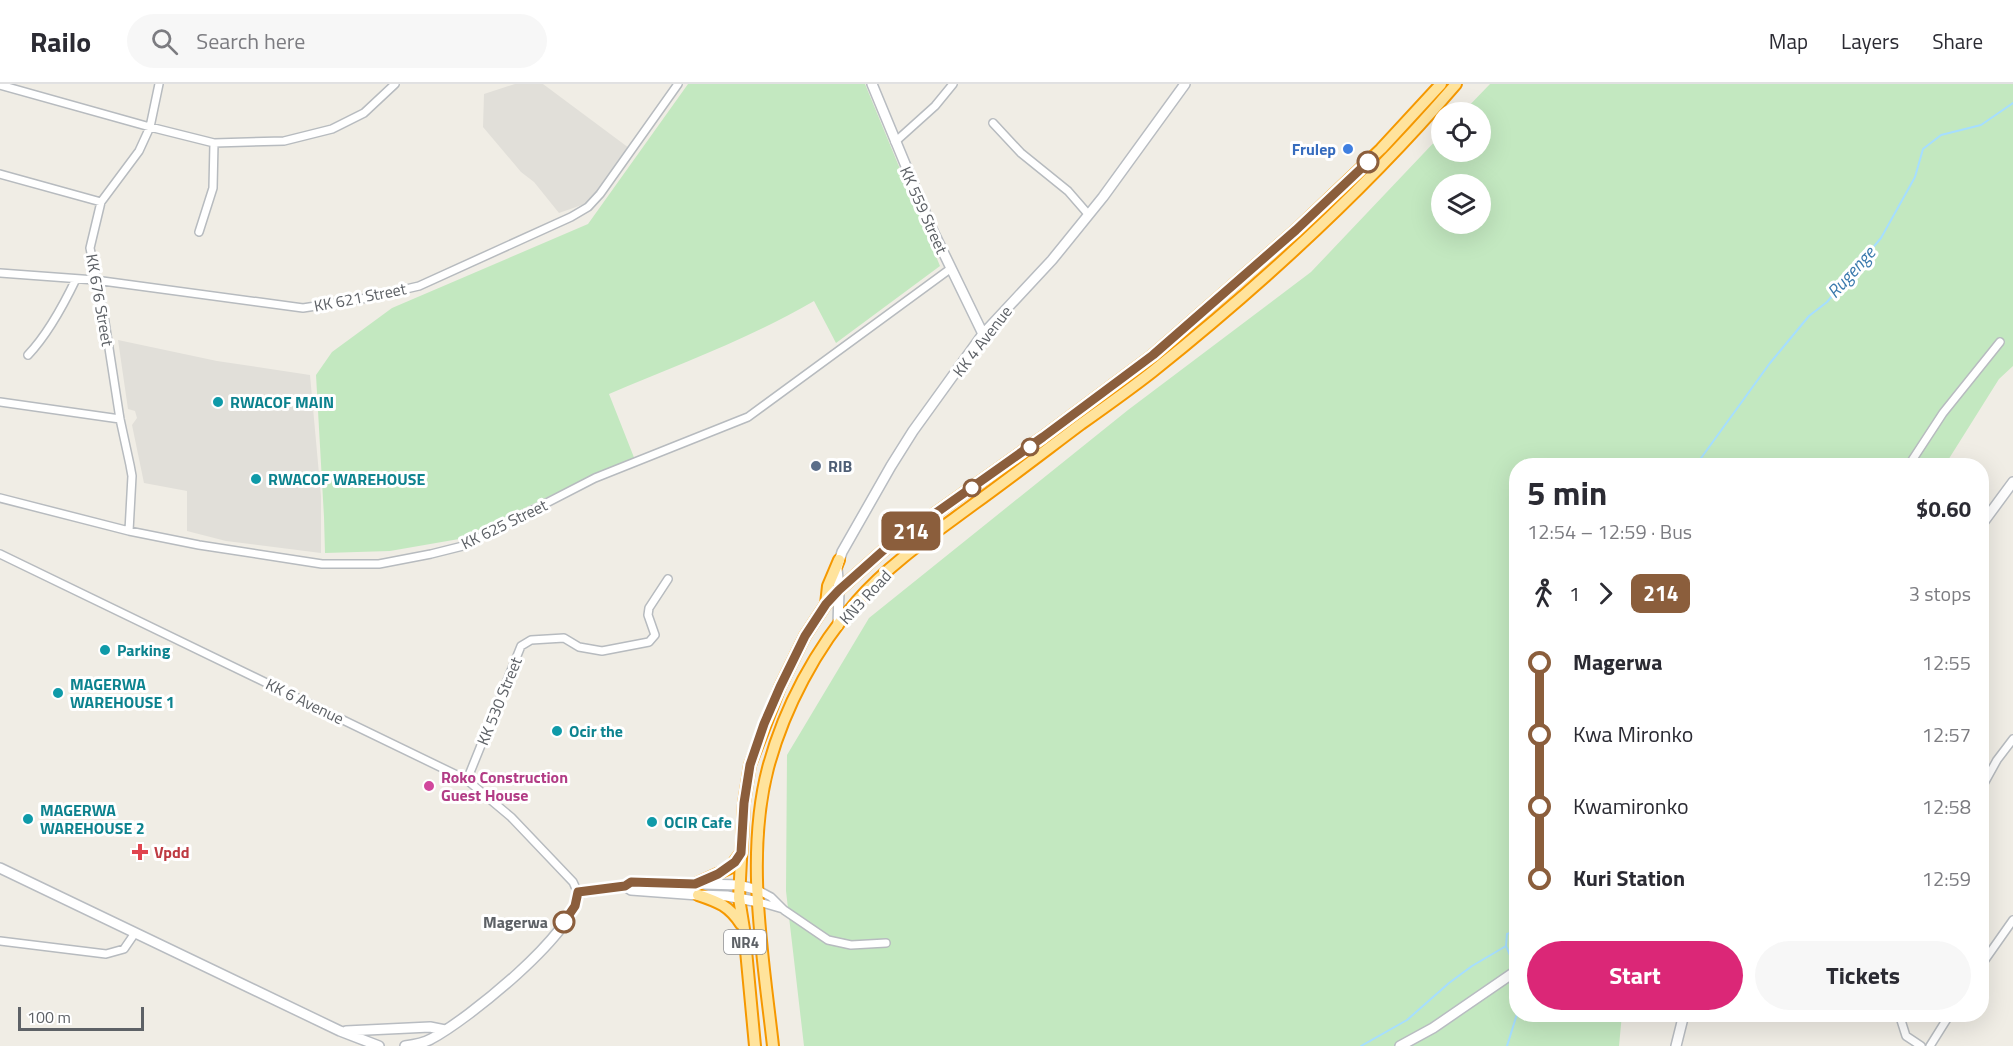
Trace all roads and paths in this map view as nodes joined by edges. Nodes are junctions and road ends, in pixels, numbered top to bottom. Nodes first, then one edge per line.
1 (159, 84) edge
2 (395, 84) edge
3 (678, 84) edge
4 (872, 84) edge
5 (953, 84) edge
6 (1185, 84) edge
7 (1441, 84) edge
8 (1456, 84) edge
9 (0, 85) edge
10 (993, 123) dead end
11 (150, 127) junction
12 (895, 142) junction
13 (214, 143) junction
14 (1381, 149) junction
15 (1390, 156) junction
16 (0, 174) edge
17 (101, 202) junction
18 (1088, 214) junction
19 (199, 232) dead end
20 (950, 269) junction
21 (0, 273) edge
22 (76, 279) junction
23 (95, 280) junction
24 (983, 334) junction
25 (2000, 342) dead end
26 (28, 355) dead end
27 (0, 402) edge
28 (120, 419) junction
29 (1914, 458) edge
30 (2013, 482) edge
31 (0, 498) edge
32 (1989, 515) edge
33 (129, 531) junction
34 (0, 554) edge
35 (838, 564) junction
36 (856, 574) junction
37 (668, 579) dead end
38 (839, 590) junction
39 (826, 604) junction
40 (838, 626) junction
41 (2013, 739) edge
42 (1989, 774) edge
43 (467, 780) junction
44 (741, 853) junction
45 (0, 868) edge
46 (739, 885) junction
47 (697, 890) junction
48 (758, 890) junction
49 (578, 892) junction
50 (739, 898) junction
51 (759, 902) junction
52 (784, 910) junction
53 (2013, 921) edge
54 (744, 929) junction
55 (135, 933) junction
56 (0, 940) edge
57 (886, 943) dead end
58 (1989, 954) edge
59 (1509, 976) edge
60 (1682, 1022) edge
61 (1902, 1022) edge
62 (1945, 1022) edge
63 (445, 1030) junction
64 (340, 1031) junction
65 (379, 1046) edge
66 (405, 1046) edge
67 (754, 1046) edge
68 (773, 1046) edge
69 (1400, 1046) edge
70 (1676, 1046) edge
71 (1921, 1046) edge
72 (1930, 1046) edge

1 - 11 street, KK 676 Street
2 - 13 street
3 - 23 street, KK 621 Street
4 - 12 main road, KK 559 Street
5 - 12 street
6 - 18 main road, KK 4 Avenue
7 - 14 highway, NR4
8 - 15 highway, KN3 Road
9 - 11 street
10 - 18 street
11 - 13 street
11 - 17 street, KK 676 Street
12 - 20 main road, KK 559 Street
13 - 19 street
14 - 15 highway
14 - 36 highway, NR4
15 - 40 highway, KN3 Road
16 - 17 street
17 - 23 street, KK 676 Street
18 - 24 main road, KK 4 Avenue
20 - 24 main road, KK 559 Street
20 - 33 street, KK 625 Street
21 - 22 street, KK 621 Street
22 - 23 street, KK 621 Street
22 - 26 street
23 - 28 street, KK 676 Street
24 - 35 main road, KK 4 Avenue
25 - 29 street
27 - 28 street
28 - 33 street, KK 676 Street
30 - 32 main road
31 - 33 street, KK 625 Street
34 - 43 street, KK 6 Avenue
35 - 36 highway
35 - 38 main road
35 - 39 highway
36 - 38 highway, NR4
37 - 43 street, KK 530 Street
38 - 39 highway, NR4
38 - 40 main road
39 - 44 highway, NR4
40 - 48 highway, KN3 Road
41 - 42 street
43 - 49 street, KK 6 Avenue
44 - 46 highway, NR4
44 - 47 highway
45 - 55 main road
46 - 47 main road
46 - 48 main road
46 - 50 highway, NR4
47 - 49 main road
47 - 50 main road
47 - 54 highway
48 - 51 highway, KN3 Road
48 - 52 street
49 - 63 main road
50 - 51 main road
50 - 54 highway, NR4
51 - 52 street
51 - 68 highway, KN3 Road
52 - 57 street
53 - 58 street
54 - 67 highway, NR4
55 - 56 street
55 - 64 main road
59 - 69 main road
60 - 70 main road
61 - 71 street
62 - 72 street
63 - 64 main road
63 - 66 main road
64 - 65 main road

